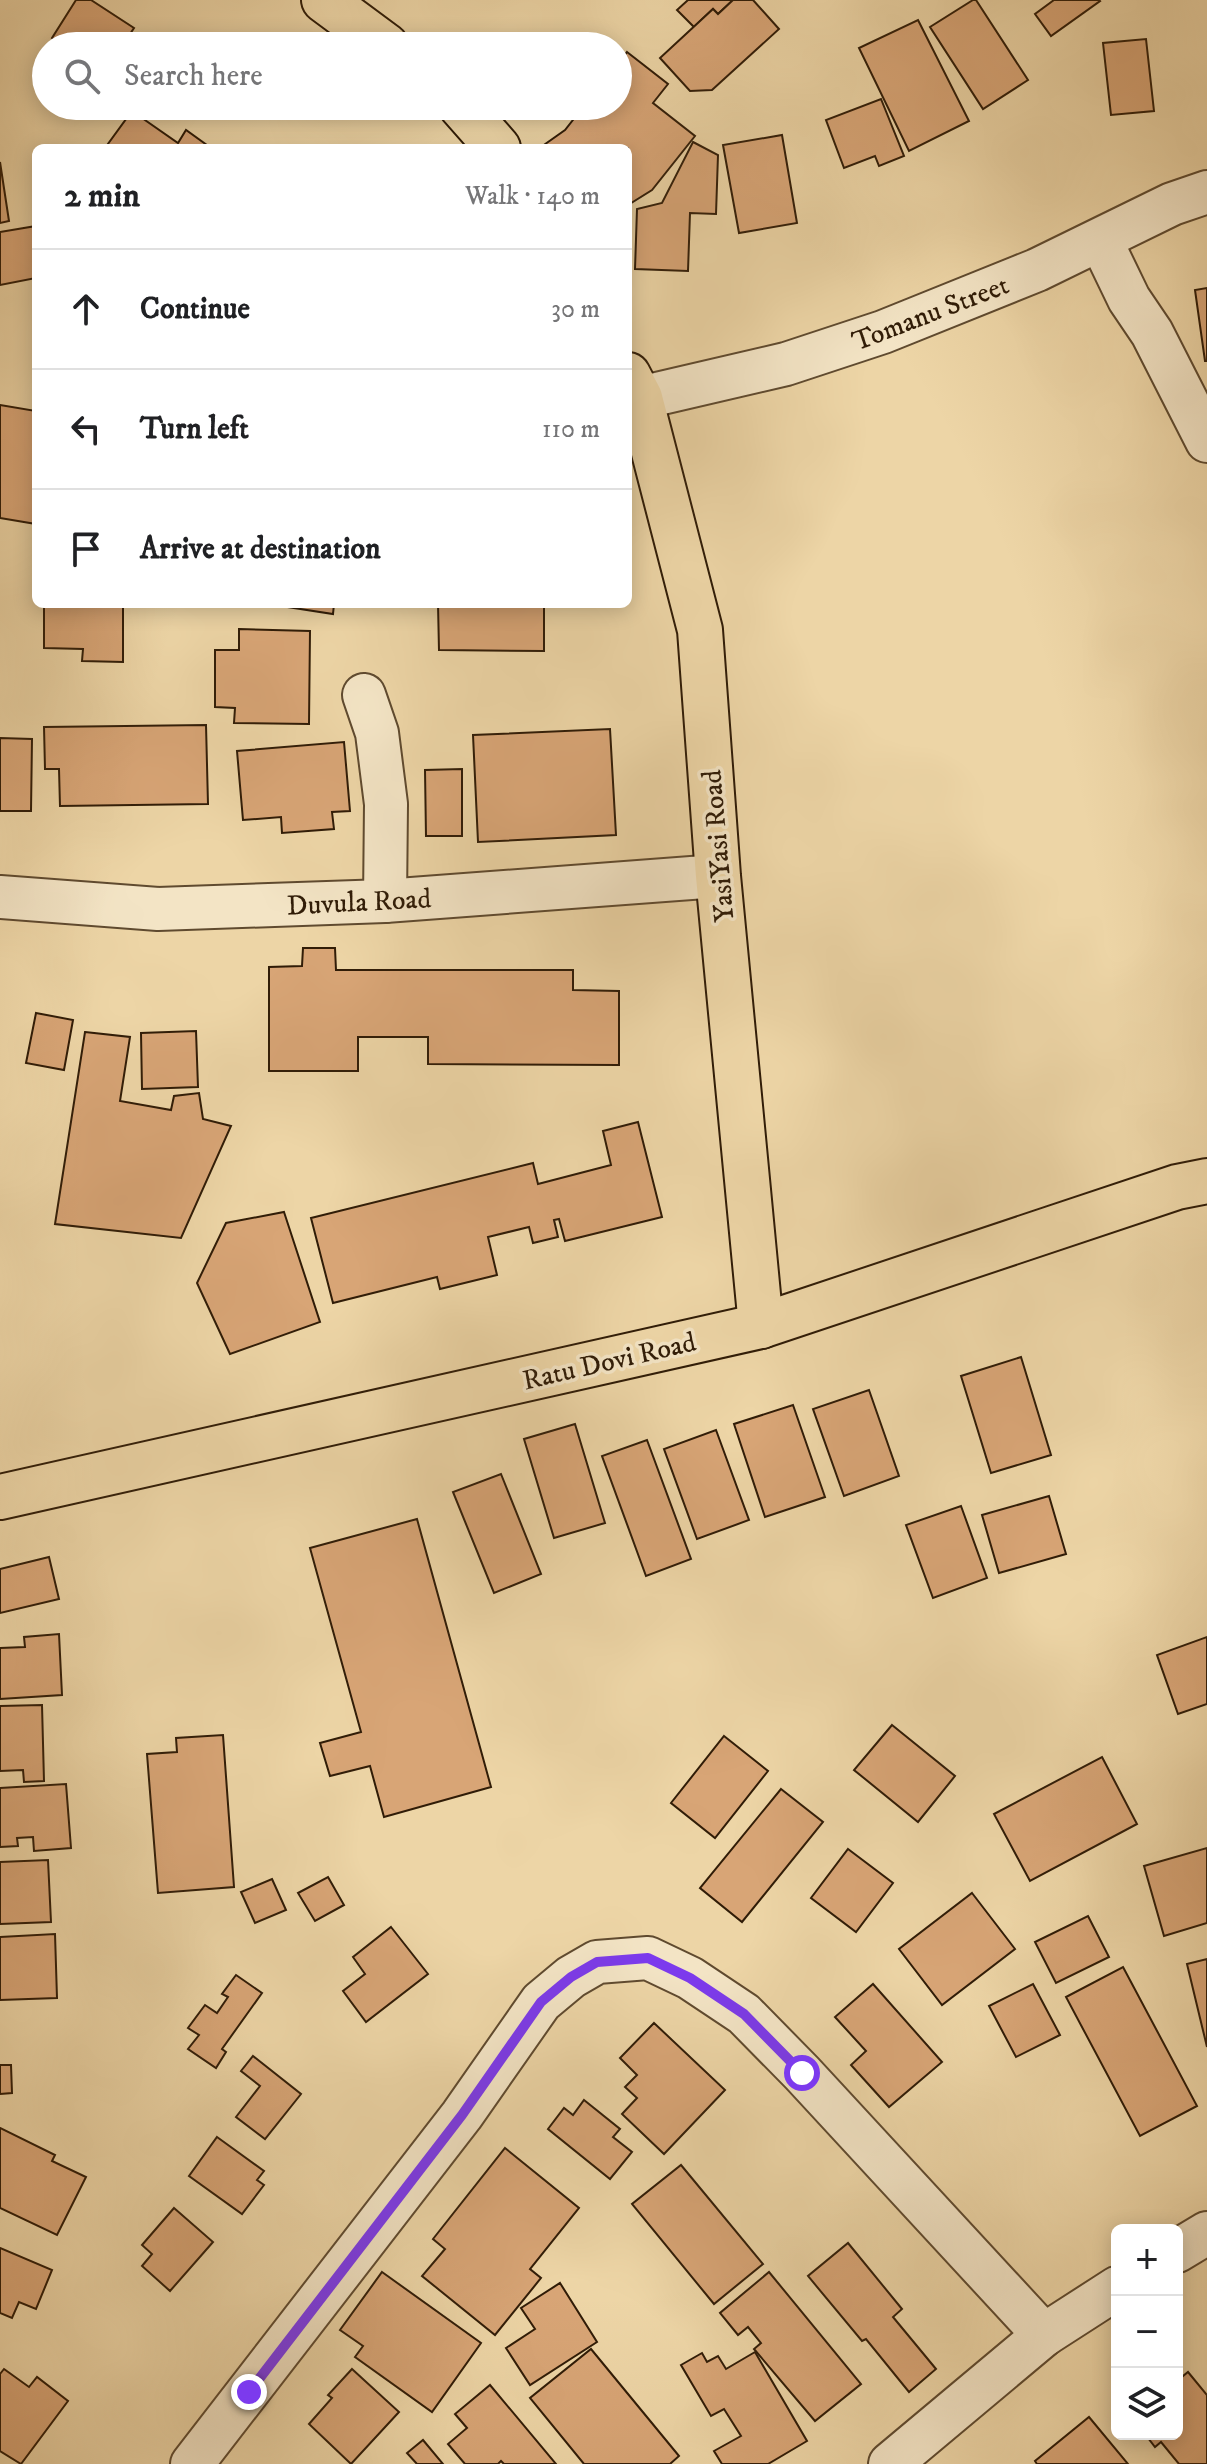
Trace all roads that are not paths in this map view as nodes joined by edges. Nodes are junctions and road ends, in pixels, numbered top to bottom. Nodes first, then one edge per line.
1 (324, 0) edge
2 (367, 32) edge
3 (473, 120) edge
4 (494, 144) edge
5 (1207, 192) edge
6 (1101, 241) junction
7 (634, 387) edge
8 (1207, 441) edge
9 (364, 695) dead end
10 (718, 876) junction
11 (0, 897) edge
12 (385, 901) junction
13 (1207, 1181) edge
14 (761, 1326) junction
15 (0, 1497) edge
16 (1207, 2233) edge
17 (1183, 2247) edge
18 (1111, 2292) edge
19 (1044, 2335) junction
20 (192, 2464) edge
21 (890, 2464) edge

1 - 2 main road
3 - 4 main road
5 - 6 street, Tomanu Street
6 - 7 street, Tomanu Street
6 - 8 street
7 - 10 main road, YasiYasi Road
9 - 12 street
10 - 12 street, Duvula Road
10 - 14 main road, YasiYasi Road
11 - 12 street, Duvula Road
13 - 14 main road, Ratu Dovi Road
14 - 15 main road, Ratu Dovi Road
16 - 17 street
18 - 19 street
19 - 20 street
19 - 21 street

